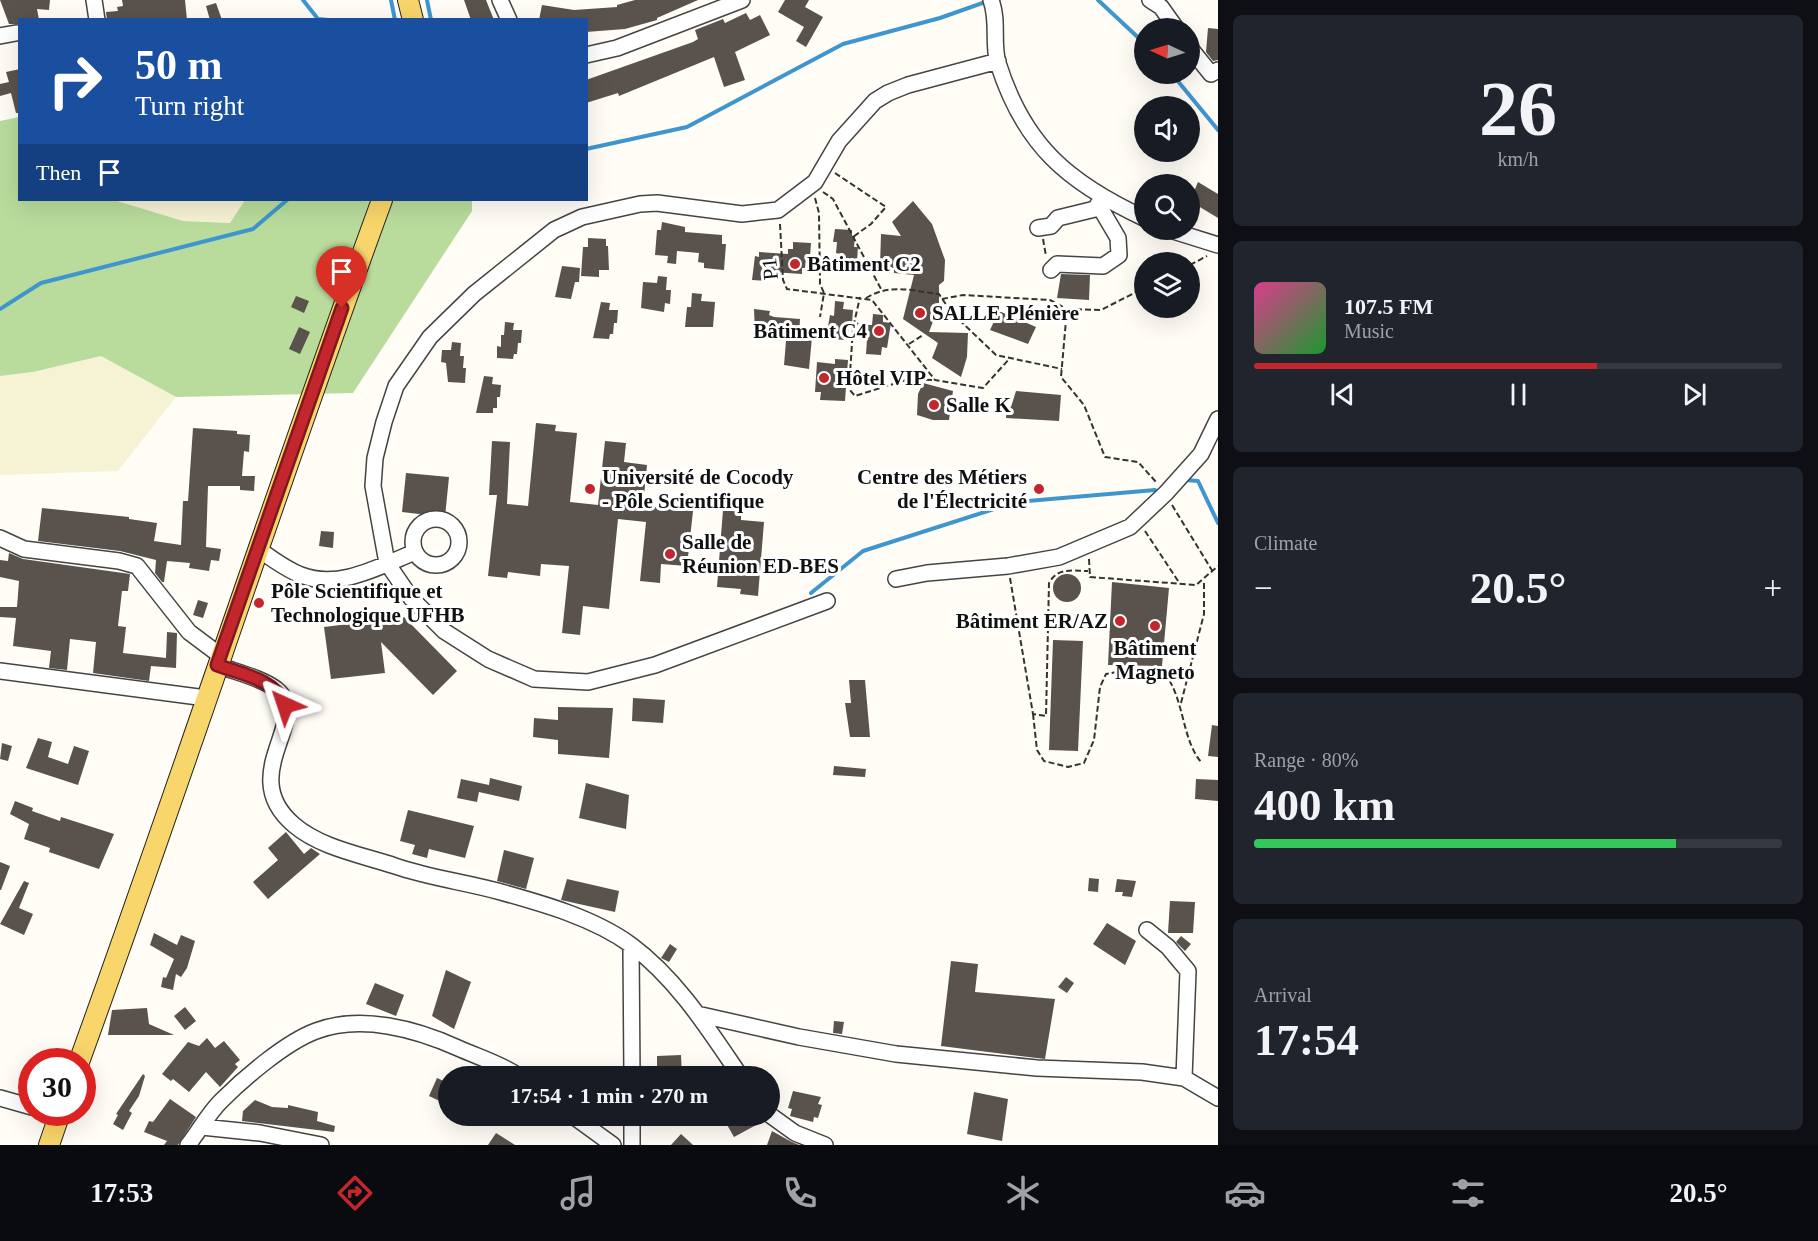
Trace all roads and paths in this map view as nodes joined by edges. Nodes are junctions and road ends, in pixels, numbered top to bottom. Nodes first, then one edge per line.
1 (94, 0) edge
2 (408, 0) edge
3 (500, 0) edge
4 (742, 0) edge
5 (991, 0) edge
6 (1158, 2) edge
7 (97, 18) edge
8 (412, 18) edge
9 (508, 18) edge
10 (1169, 18) edge
11 (16, 33) dead end
12 (0, 36) edge
13 (588, 55) edge
14 (998, 61) junction
15 (1200, 61) edge
16 (1218, 70) edge
17 (825, 167) junction
18 (812, 185) junction
19 (382, 201) edge
20 (1100, 201) junction
21 (778, 210) junction
22 (1134, 214) edge
23 (1042, 227) joint
24 (853, 237) junction
25 (1192, 240) edge
26 (1213, 250) edge
27 (1200, 259) edge
28 (810, 270) dead end
29 (1051, 270) joint
30 (820, 272) junction
31 (881, 289) junction
32 (824, 293) junction
33 (1134, 293) edge
34 (860, 297) junction
35 (866, 298) junction
36 (942, 299) junction
37 (1067, 309) junction
38 (820, 317) dead end
39 (858, 323) dead end
40 (854, 328) junction
41 (923, 335) dead end
42 (909, 344) junction
43 (1010, 358) junction
44 (1062, 369) junction
45 (935, 380) junction
46 (1218, 419) edge
47 (1166, 493) junction
48 (1138, 521) junction
49 (0, 538) edge
50 (257, 549) junction
51 (416, 552) dead end
52 (387, 563) junction
53 (1008, 566) junction
54 (1218, 566) edge
55 (1213, 572) junction
56 (896, 579) dead end
57 (1204, 579) junction
58 (1181, 584) junction
59 (827, 600) dead end
60 (219, 660) junction
61 (0, 671) edge
62 (206, 698) junction
63 (1181, 703) junction
64 (1033, 714) junction
65 (1201, 762) dead end
66 (1147, 930) dead end
67 (631, 946) junction
68 (697, 1014) junction
69 (84, 1048) edge
70 (496, 1066) edge
71 (632, 1066) edge
72 (733, 1066) edge
73 (1184, 1078) junction
74 (0, 1098) edge
75 (1218, 1098) edge
76 (18, 1103) edge
77 (780, 1122) edge
78 (54, 1126) edge
79 (586, 1126) edge
80 (632, 1126) edge
81 (202, 1127) junction
82 (296, 1143) edge
83 (49, 1145) edge
84 (188, 1145) edge
85 (321, 1145) edge
86 (612, 1145) edge
87 (632, 1145) edge
88 (825, 1145) edge

1 - 7 street
2 - 8 main road
3 - 9 street
4 - 13 street
5 - 14 street
6 - 10 street
11 - 12 street
14 - 17 street
14 - 20 street
15 - 16 street
17 - 18 street
17 - 24 path
18 - 21 street
18 - 24 path
18 - 30 path
19 - 50 main road
20 - 22 street
20 - 23 street
20 - 29 street
21 - 32 path, P1
21 - 52 street
23 - 29 path
24 - 31 path
25 - 26 street
26 - 27 path
28 - 30 path
30 - 32 path
31 - 35 path
31 - 36 path
32 - 34 path
32 - 38 path
33 - 37 path
34 - 35 path
34 - 40 path
35 - 42 path
36 - 37 path
36 - 43 path
37 - 44 path
39 - 40 path
40 - 45 path
41 - 42 path
42 - 45 path
43 - 44 path
43 - 45 path
44 - 47 path
46 - 47 street
47 - 48 street
47 - 55 path
48 - 53 street
48 - 58 path
49 - 60 street
50 - 52 street
50 - 60 main road
51 - 52 street
52 - 59 street
53 - 56 street
53 - 64 path
54 - 55 path
55 - 57 path
57 - 58 path
57 - 63 path
58 - 64 path
60 - 62 main road
60 - 67 street
61 - 62 street
62 - 69 main road
63 - 64 path
63 - 65 path
66 - 73 street
67 - 68 street
67 - 71 street
68 - 72 street
68 - 73 street
70 - 81 street
73 - 75 street
74 - 76 street
77 - 88 street
78 - 83 main road
79 - 86 street
80 - 87 street
81 - 82 street
81 - 84 street
82 - 85 street

